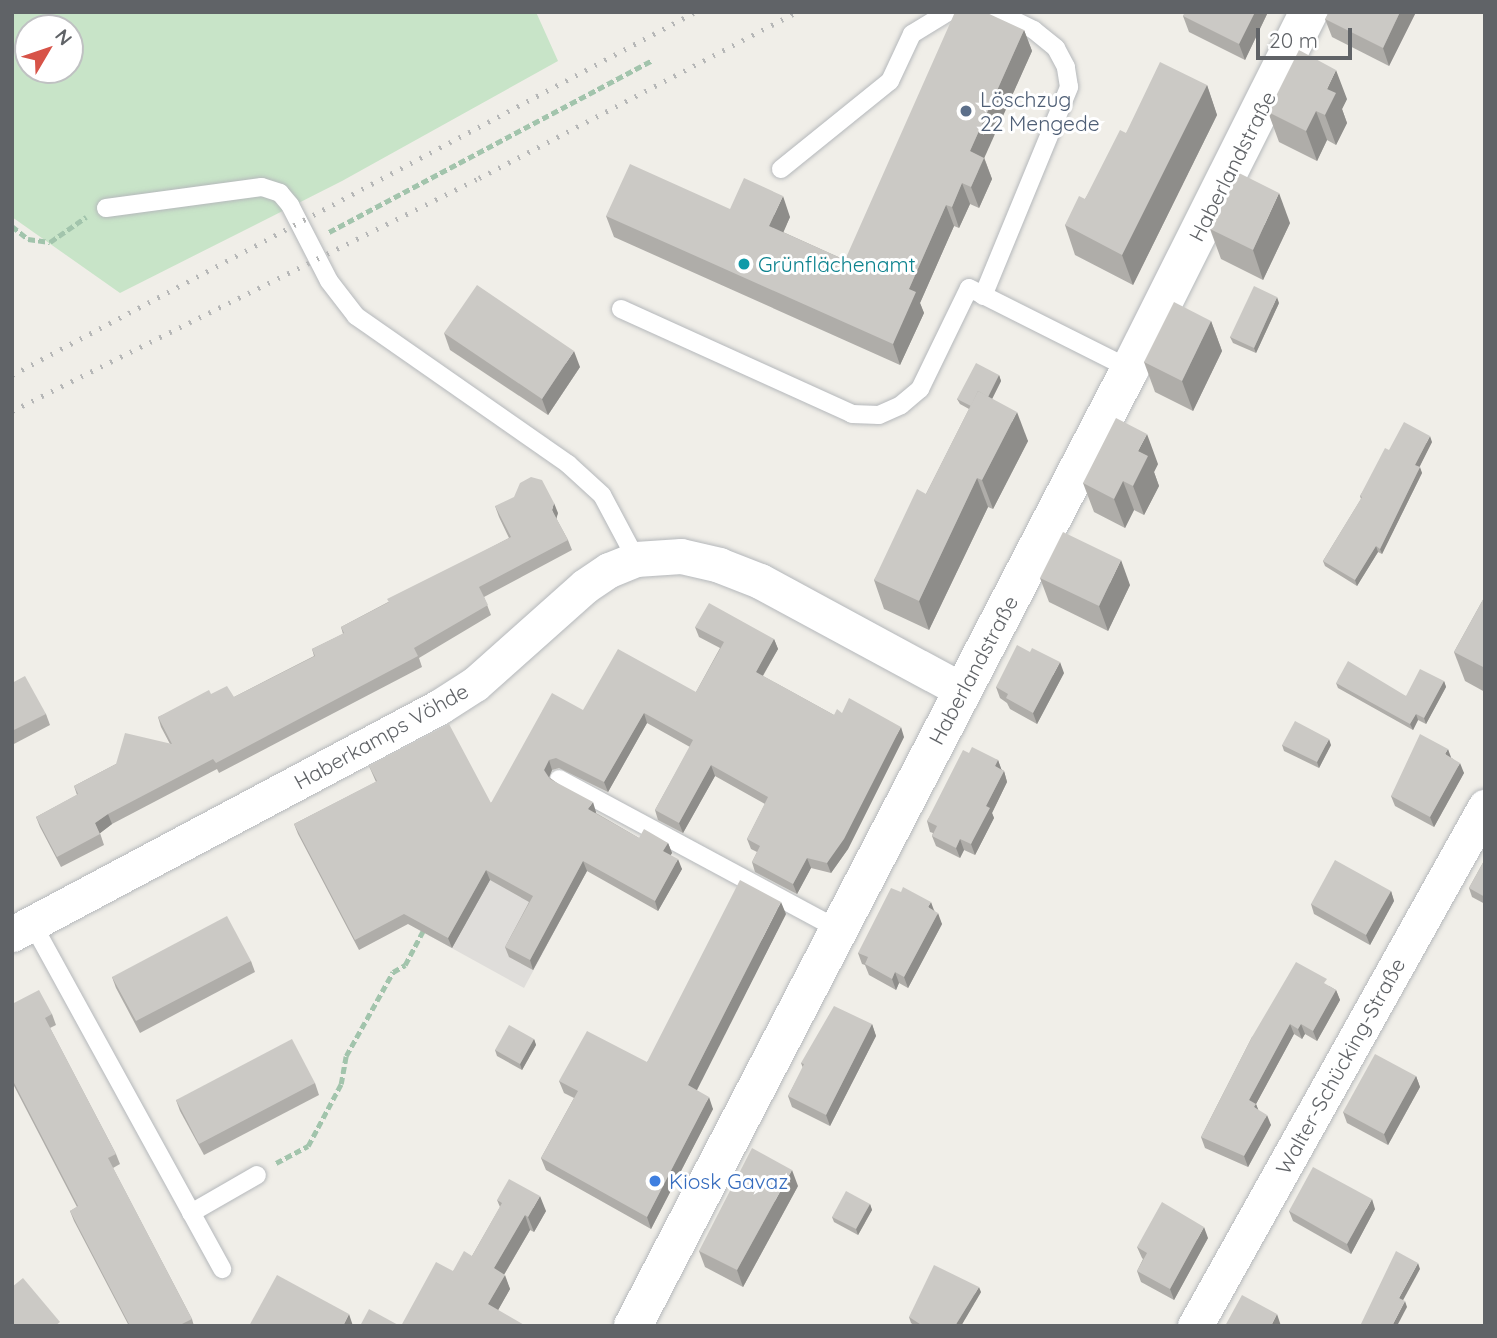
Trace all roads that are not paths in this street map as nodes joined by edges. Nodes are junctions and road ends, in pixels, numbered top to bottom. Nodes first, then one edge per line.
1 (948, 12) edge
2 (997, 12) edge
3 (1309, 12) edge
4 (781, 169) dead end
5 (106, 208) road end
6 (984, 296) junction
7 (621, 309) dead end
8 (1130, 369) junction
9 (636, 559) junction
10 (962, 690) junction
11 (559, 779) dead end
12 (1484, 809) edge
13 (22, 929) edge
14 (839, 930) junction
15 (257, 1175) road end
16 (191, 1213) junction
17 (222, 1269) dead end
18 (633, 1326) edge
19 (1195, 1326) edge

1 - 4 lane
2 - 6 lane
3 - 8 street, Haberlandstraße
5 - 9 lane
6 - 7 lane
6 - 8 lane
8 - 10 street, Haberlandstraße
9 - 10 street, Haberkamps Vöhde
9 - 13 street, Haberkamps Vöhde
10 - 14 street, Haberlandstraße
11 - 14 lane
12 - 19 street, Walter-Schücking-Straße
13 - 16 lane
14 - 18 street, Haberlandstraße
15 - 16 lane
16 - 17 lane

